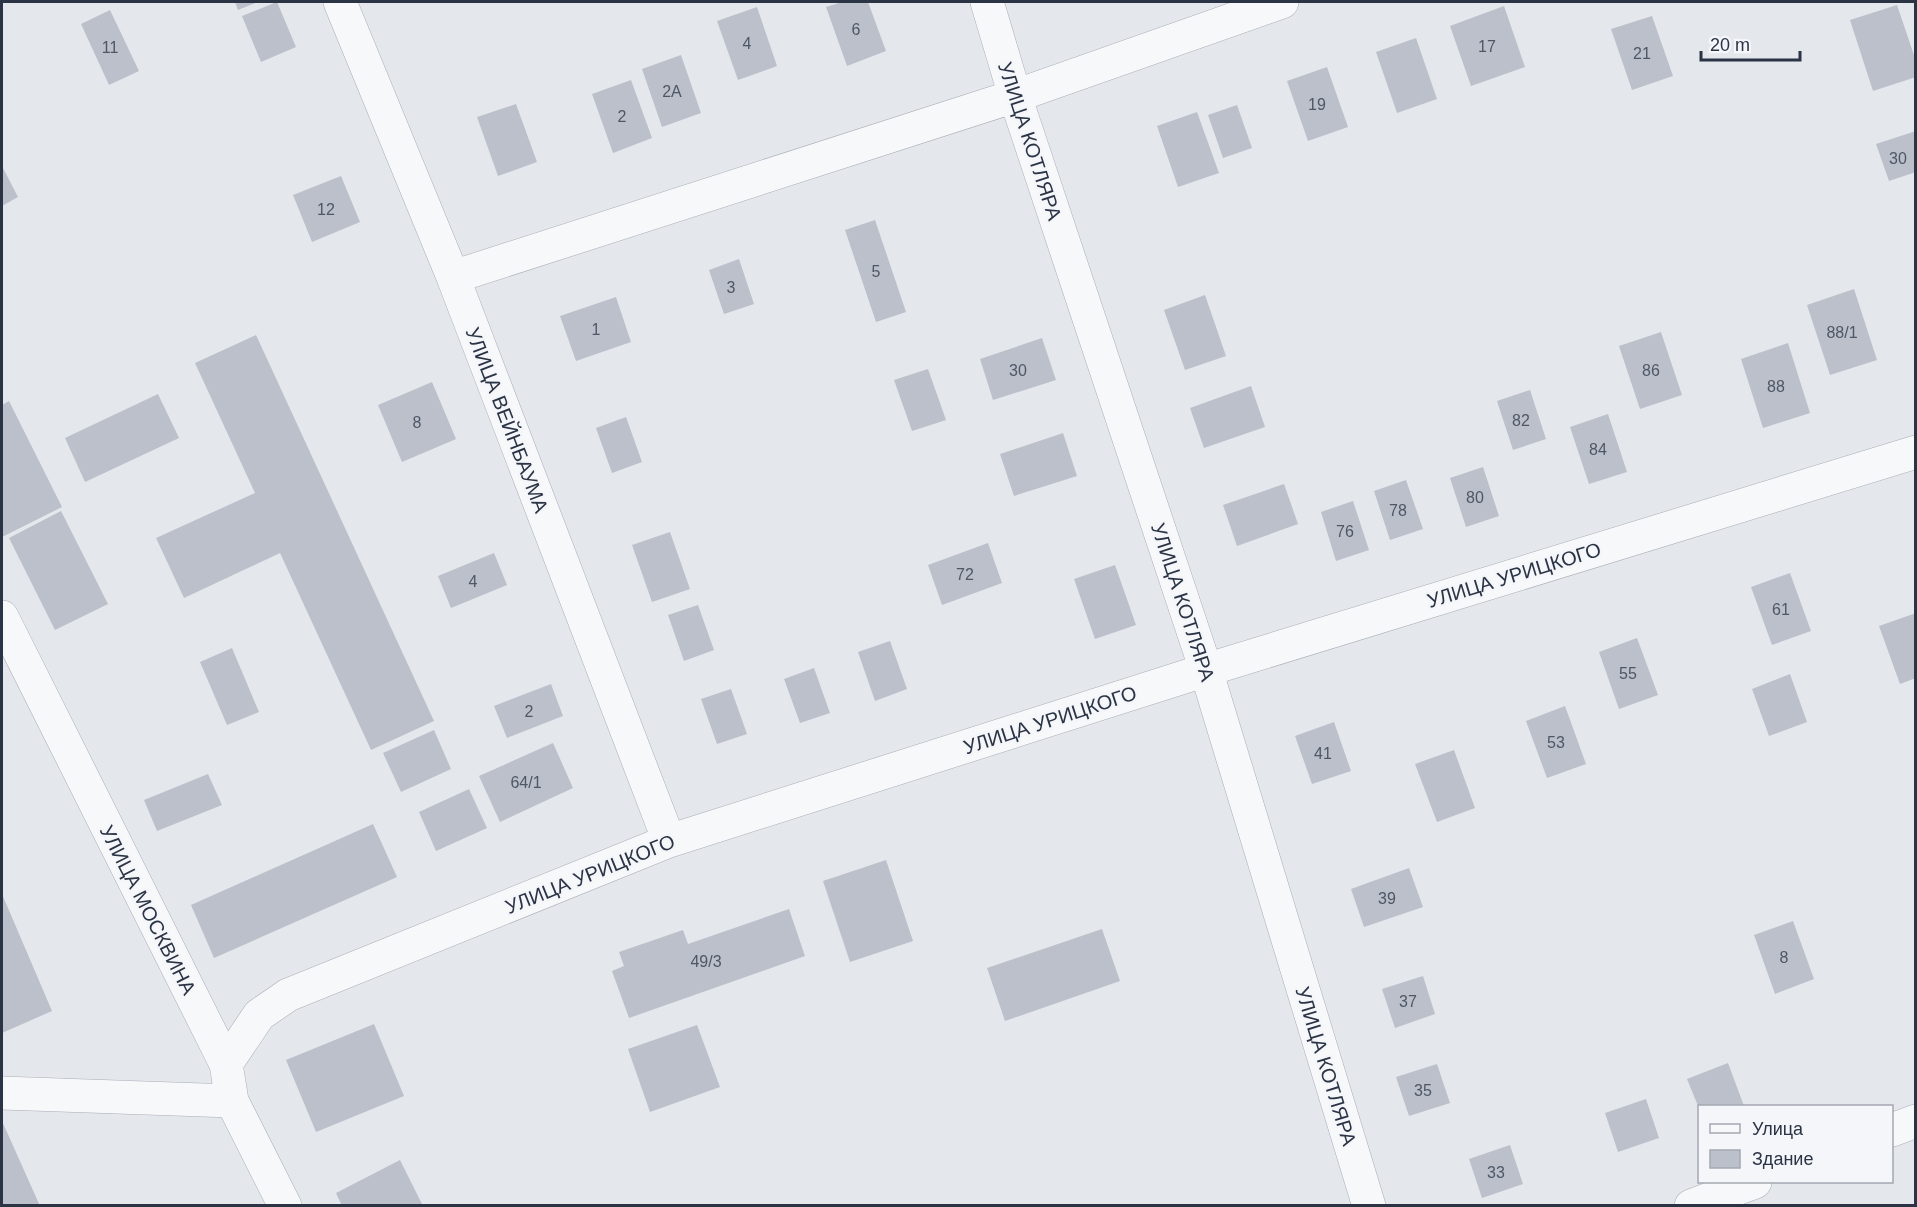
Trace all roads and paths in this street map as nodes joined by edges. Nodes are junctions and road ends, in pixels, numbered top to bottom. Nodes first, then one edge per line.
1 (340, 2) edge
2 (987, 2) edge
3 (1282, 2) edge
4 (1015, 96) junction
5 (453, 277) junction
6 (1916, 452) edge
7 (2, 617) edge
8 (1206, 670) junction
9 (669, 841) junction
10 (226, 1064) junction
11 (2, 1093) edge
12 (232, 1101) junction
13 (1916, 1121) edge
14 (1893, 1130) edge
15 (1752, 1183) edge
16 (285, 1206) edge
17 (1369, 1206) edge
18 (1691, 1206) edge

1 - 5 street, УЛИЦА ВЕЙНБАУМА
2 - 4 street, УЛИЦА КОТЛЯРА
3 - 4 street
4 - 5 street
4 - 8 street, УЛИЦА КОТЛЯРА
5 - 9 street, УЛИЦА ВЕЙНБАУМА
6 - 8 street, УЛИЦА УРИЦКОГО
7 - 10 street, УЛИЦА МОСКВИНА
8 - 9 street, УЛИЦА УРИЦКОГО
8 - 17 street, УЛИЦА КОТЛЯРА
9 - 10 street, УЛИЦА УРИЦКОГО
10 - 12 street, УЛИЦА МОСКВИНА
11 - 12 street
12 - 16 street, УЛИЦА МОСКВИНА
13 - 14 street
15 - 18 street

